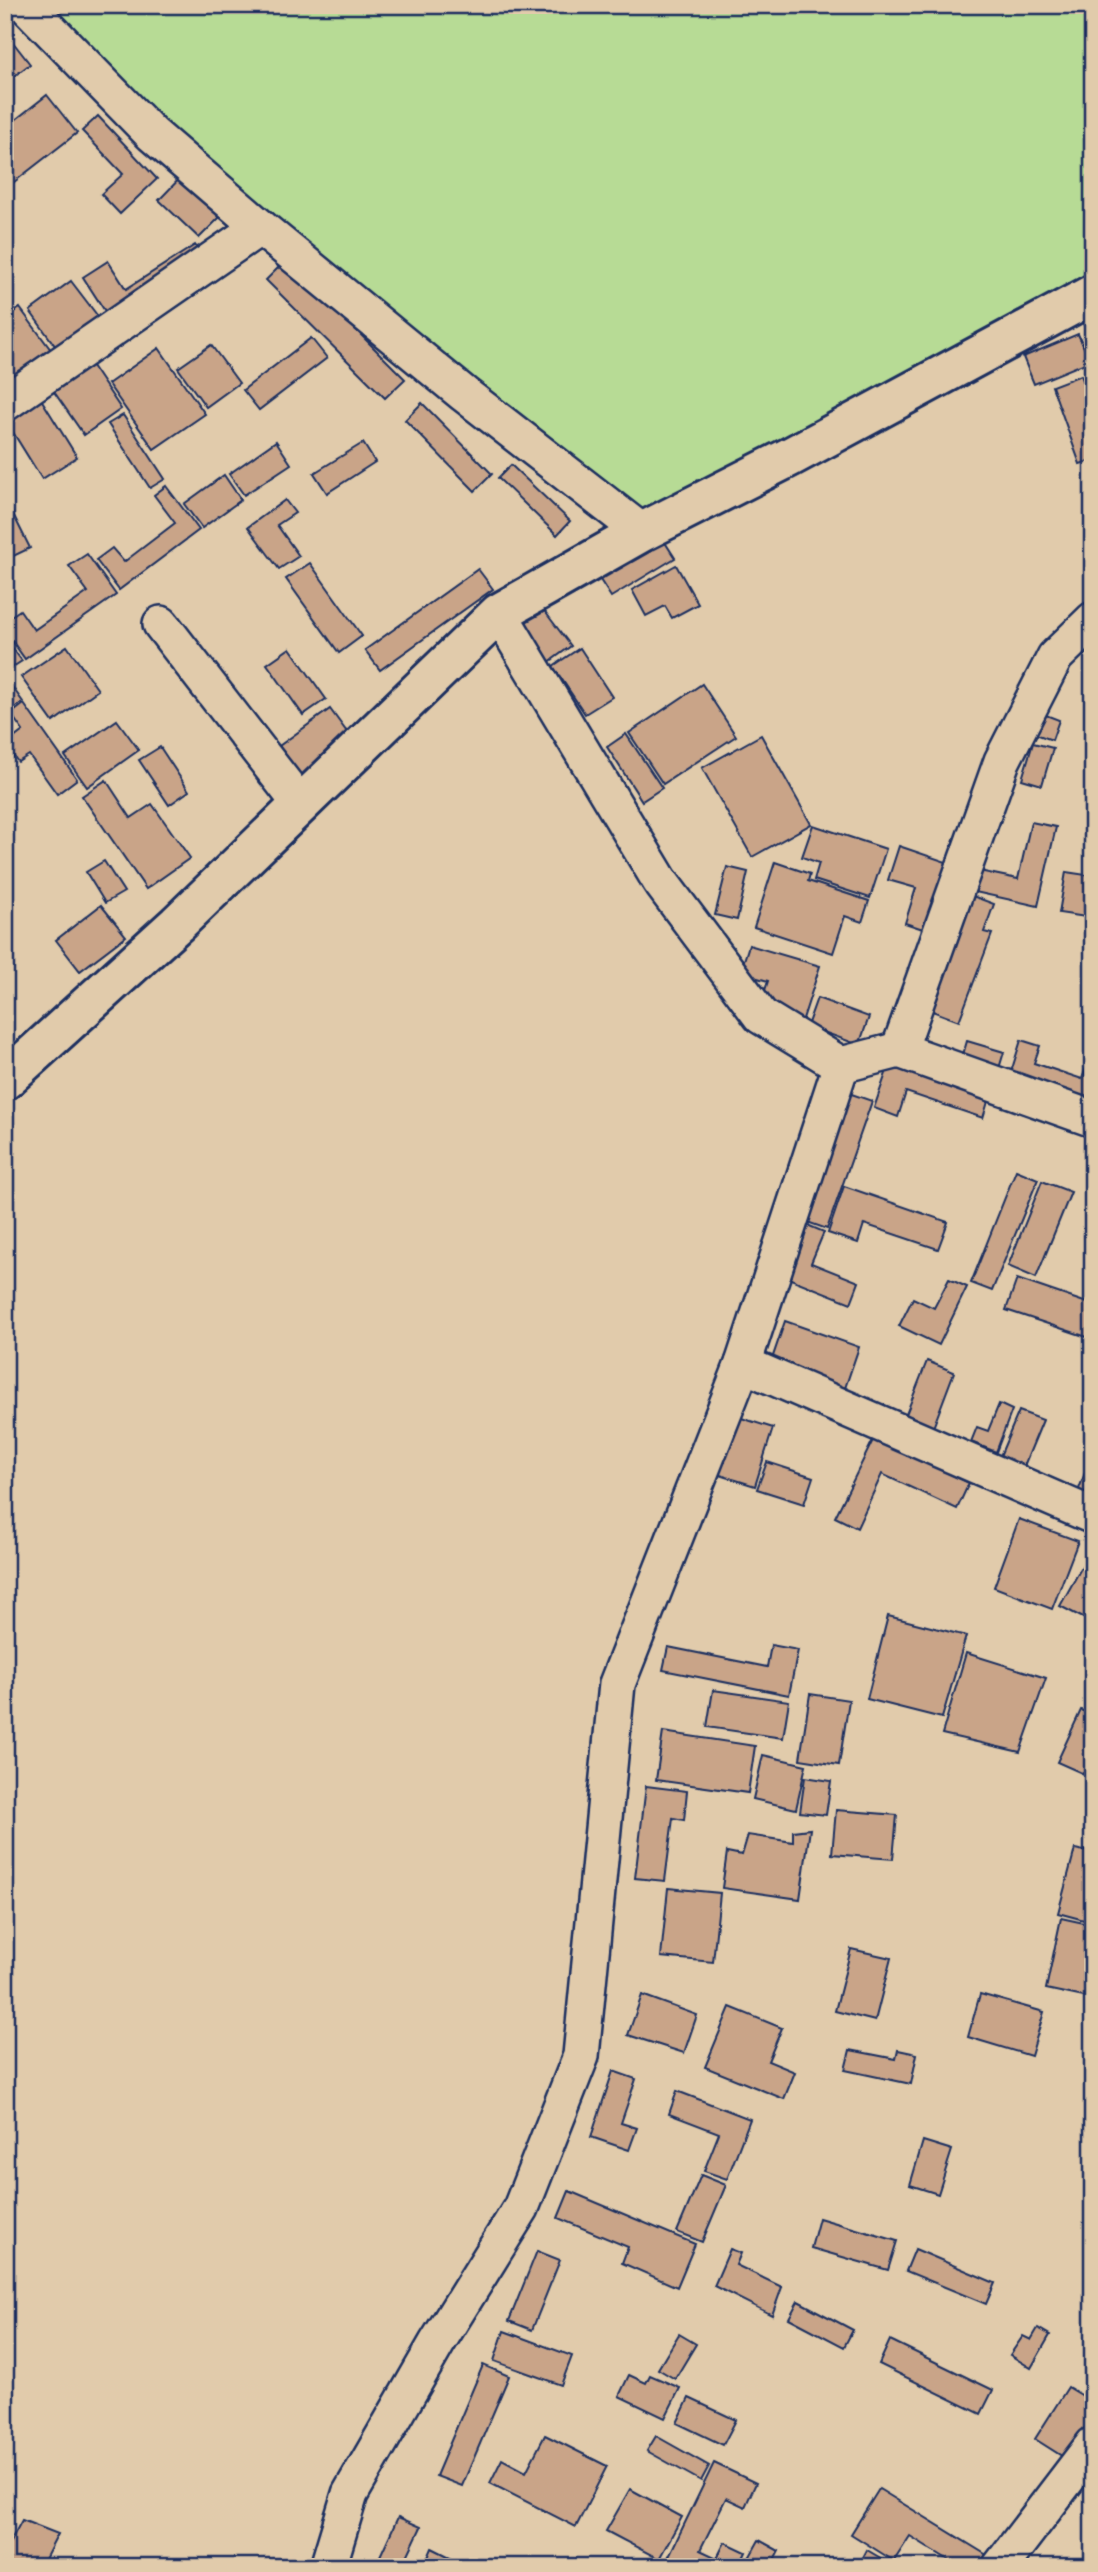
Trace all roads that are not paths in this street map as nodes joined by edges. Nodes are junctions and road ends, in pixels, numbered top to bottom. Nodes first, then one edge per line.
1 (26, 5) edge
2 (260, 227) junction
3 (1093, 294) edge
4 (5, 403) edge
5 (642, 532) junction
6 (499, 613) junction
7 (1093, 620) edge
8 (161, 624) dead end
9 (302, 805) junction
10 (899, 1050) junction
11 (841, 1065) junction
12 (5, 1080) edge
13 (1093, 1119) edge
14 (743, 1364) junction
15 (1093, 1516) edge
16 (1093, 2445) edge
17 (328, 2567) edge
18 (1000, 2567) edge

1 - 2 street
2 - 4 street
2 - 5 street
3 - 5 street
5 - 6 street
6 - 9 street
6 - 11 street
7 - 10 street
8 - 9 street
9 - 12 street
10 - 11 street
10 - 13 street
11 - 14 street
14 - 15 street
14 - 17 street
16 - 18 street

